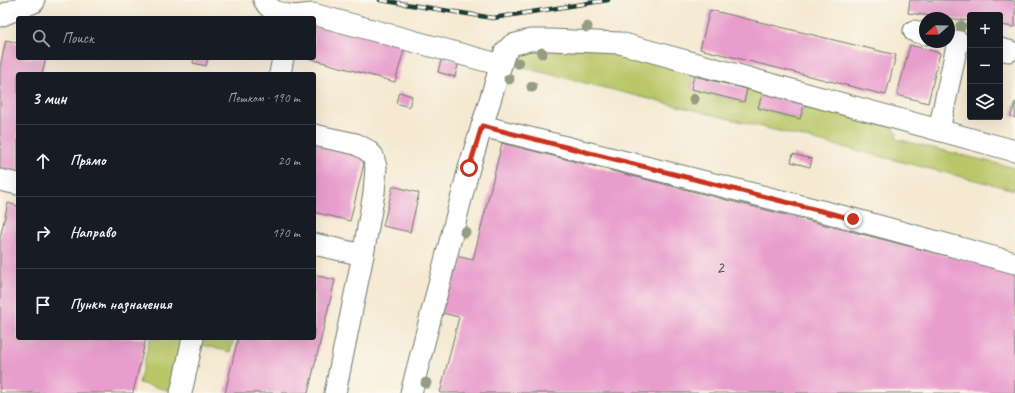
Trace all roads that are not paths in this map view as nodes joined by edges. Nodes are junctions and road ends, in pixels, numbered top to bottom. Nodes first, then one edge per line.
1 (264, 0) edge
2 (34, 2) dead end
3 (0, 16) edge
4 (290, 16) edge
5 (300, 16) edge
6 (959, 41) edge
7 (284, 60) edge
8 (501, 65) junction
9 (280, 72) edge
10 (482, 126) junction
11 (939, 130) junction
12 (316, 135) edge
13 (1015, 151) edge
14 (0, 180) edge
15 (16, 184) edge
16 (316, 244) edge
17 (363, 256) junction
18 (1015, 263) edge
19 (193, 340) edge
20 (181, 393) edge
21 (335, 393) edge
22 (411, 393) edge

1 - 4 lane
2 - 3 lane
5 - 8 lane
6 - 11 lane
7 - 9 lane
8 - 10 lane
8 - 11 lane
10 - 18 lane
10 - 22 lane
11 - 13 lane
12 - 17 lane
14 - 15 lane
16 - 17 lane
17 - 21 lane
19 - 20 lane

